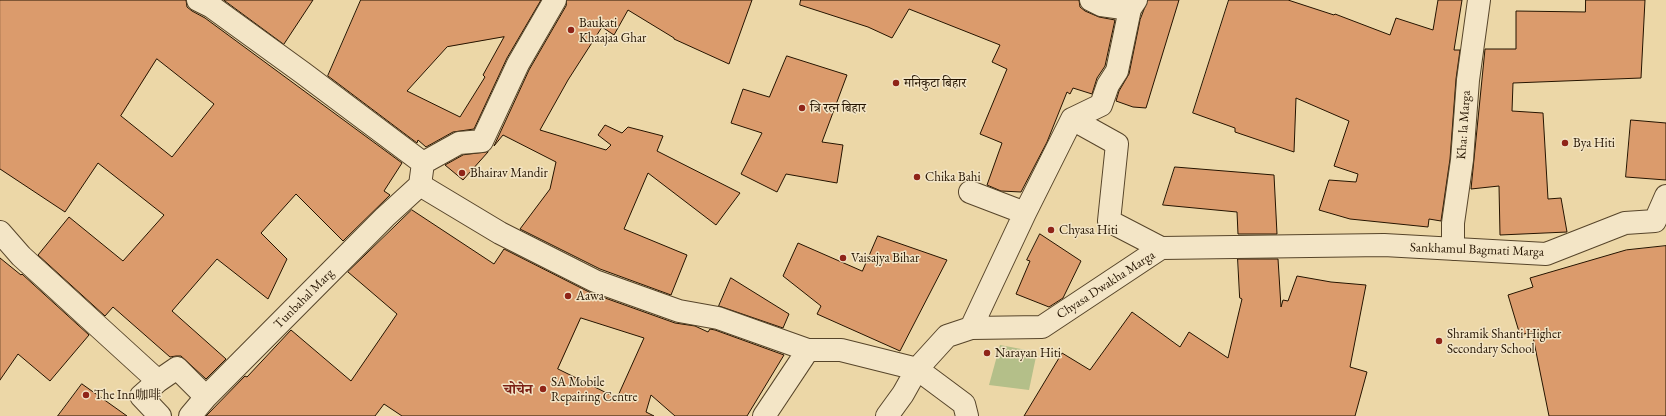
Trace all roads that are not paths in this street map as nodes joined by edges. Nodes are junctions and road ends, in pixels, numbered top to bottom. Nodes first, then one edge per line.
1 (198, 0) edge
2 (555, 0) edge
3 (1479, 0) edge
4 (1096, 3) edge
5 (1133, 4) edge
6 (1072, 119) junction
7 (423, 163) junction
8 (420, 185) junction
9 (970, 192) dead end
10 (1666, 196) edge
11 (1025, 213) junction
12 (1661, 223) edge
13 (0, 232) edge
14 (1384, 245) joint
15 (1161, 248) junction
16 (1453, 250) junction
17 (971, 328) junction
18 (808, 350) junction
19 (917, 369) junction
20 (158, 381) junction
21 (206, 397) junction
22 (160, 416) edge
23 (190, 416) edge
24 (764, 416) edge
25 (887, 416) edge
26 (966, 416) edge

1 - 7 street
2 - 7 street
3 - 16 street, Kha: la Marga
4 - 5 street
5 - 6 street
6 - 11 street
6 - 15 street
7 - 8 street
8 - 18 street
8 - 21 street, Tunbahal Marg
9 - 11 street
10 - 12 street, Sankhamul Bagmati Marga
11 - 17 street
12 - 16 street, Sankhamul Bagmati Marga
13 - 20 street
14 - 15 street, Chyasa Dwakha Marga
14 - 16 street, Sankhamul Bagmati Marga
15 - 17 street, Chyasa Dwakha Marga
17 - 19 street, Chyasa Dwakha Marga
18 - 19 street
18 - 24 street
19 - 25 street, Chyasa Dwakha Marga
19 - 26 street
20 - 21 street
20 - 22 street
21 - 23 street, Tunbahal Marg

